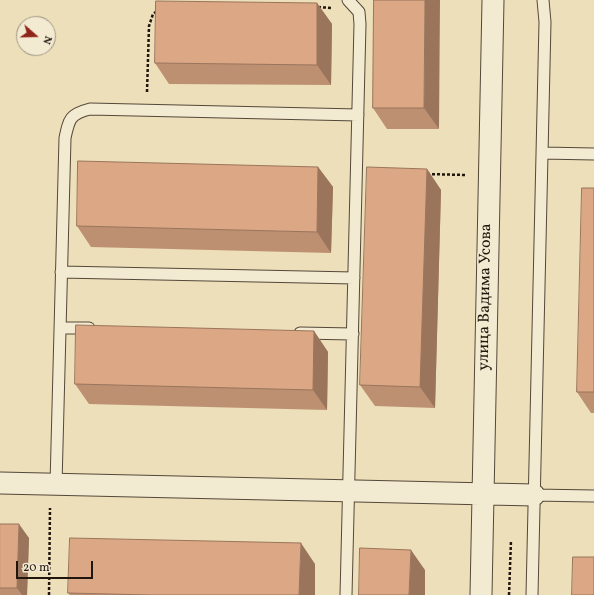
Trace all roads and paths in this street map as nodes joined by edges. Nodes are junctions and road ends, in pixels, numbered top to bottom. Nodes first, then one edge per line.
1 (493, 0) edge
2 (543, 0) edge
3 (352, 4) edge
4 (162, 6) edge
5 (316, 7) edge
6 (147, 110) junction
7 (358, 115) junction
8 (542, 153) junction
9 (594, 154) edge
10 (427, 174) edge
11 (489, 175) junction
12 (61, 272) junction
13 (354, 278) junction
14 (60, 328) junction
15 (99, 328) edge
16 (289, 333) edge
17 (353, 334) junction
18 (0, 483) edge
19 (54, 484) junction
20 (349, 491) junction
21 (483, 494) junction
22 (534, 495) junction
23 (594, 496) edge
24 (511, 540) dead end
25 (49, 595) edge
26 (346, 595) edge
27 (481, 595) edge
28 (510, 595) edge
29 (532, 595) edge

1 - 11 street, улица Вадима Усова
2 - 8 lane
3 - 5 path
3 - 7 lane
4 - 6 path
6 - 7 lane
6 - 12 lane
7 - 13 lane
8 - 9 lane
8 - 22 lane
10 - 11 path
11 - 21 street, улица Вадима Усова
12 - 13 lane
12 - 14 lane
13 - 17 lane
14 - 15 lane
14 - 19 lane
16 - 17 lane
17 - 20 lane
18 - 19 street
19 - 20 street
19 - 25 path
20 - 21 street
20 - 26 lane
21 - 22 street
21 - 27 street, улица Вадима Усова
22 - 23 lane
22 - 29 lane
24 - 28 path

